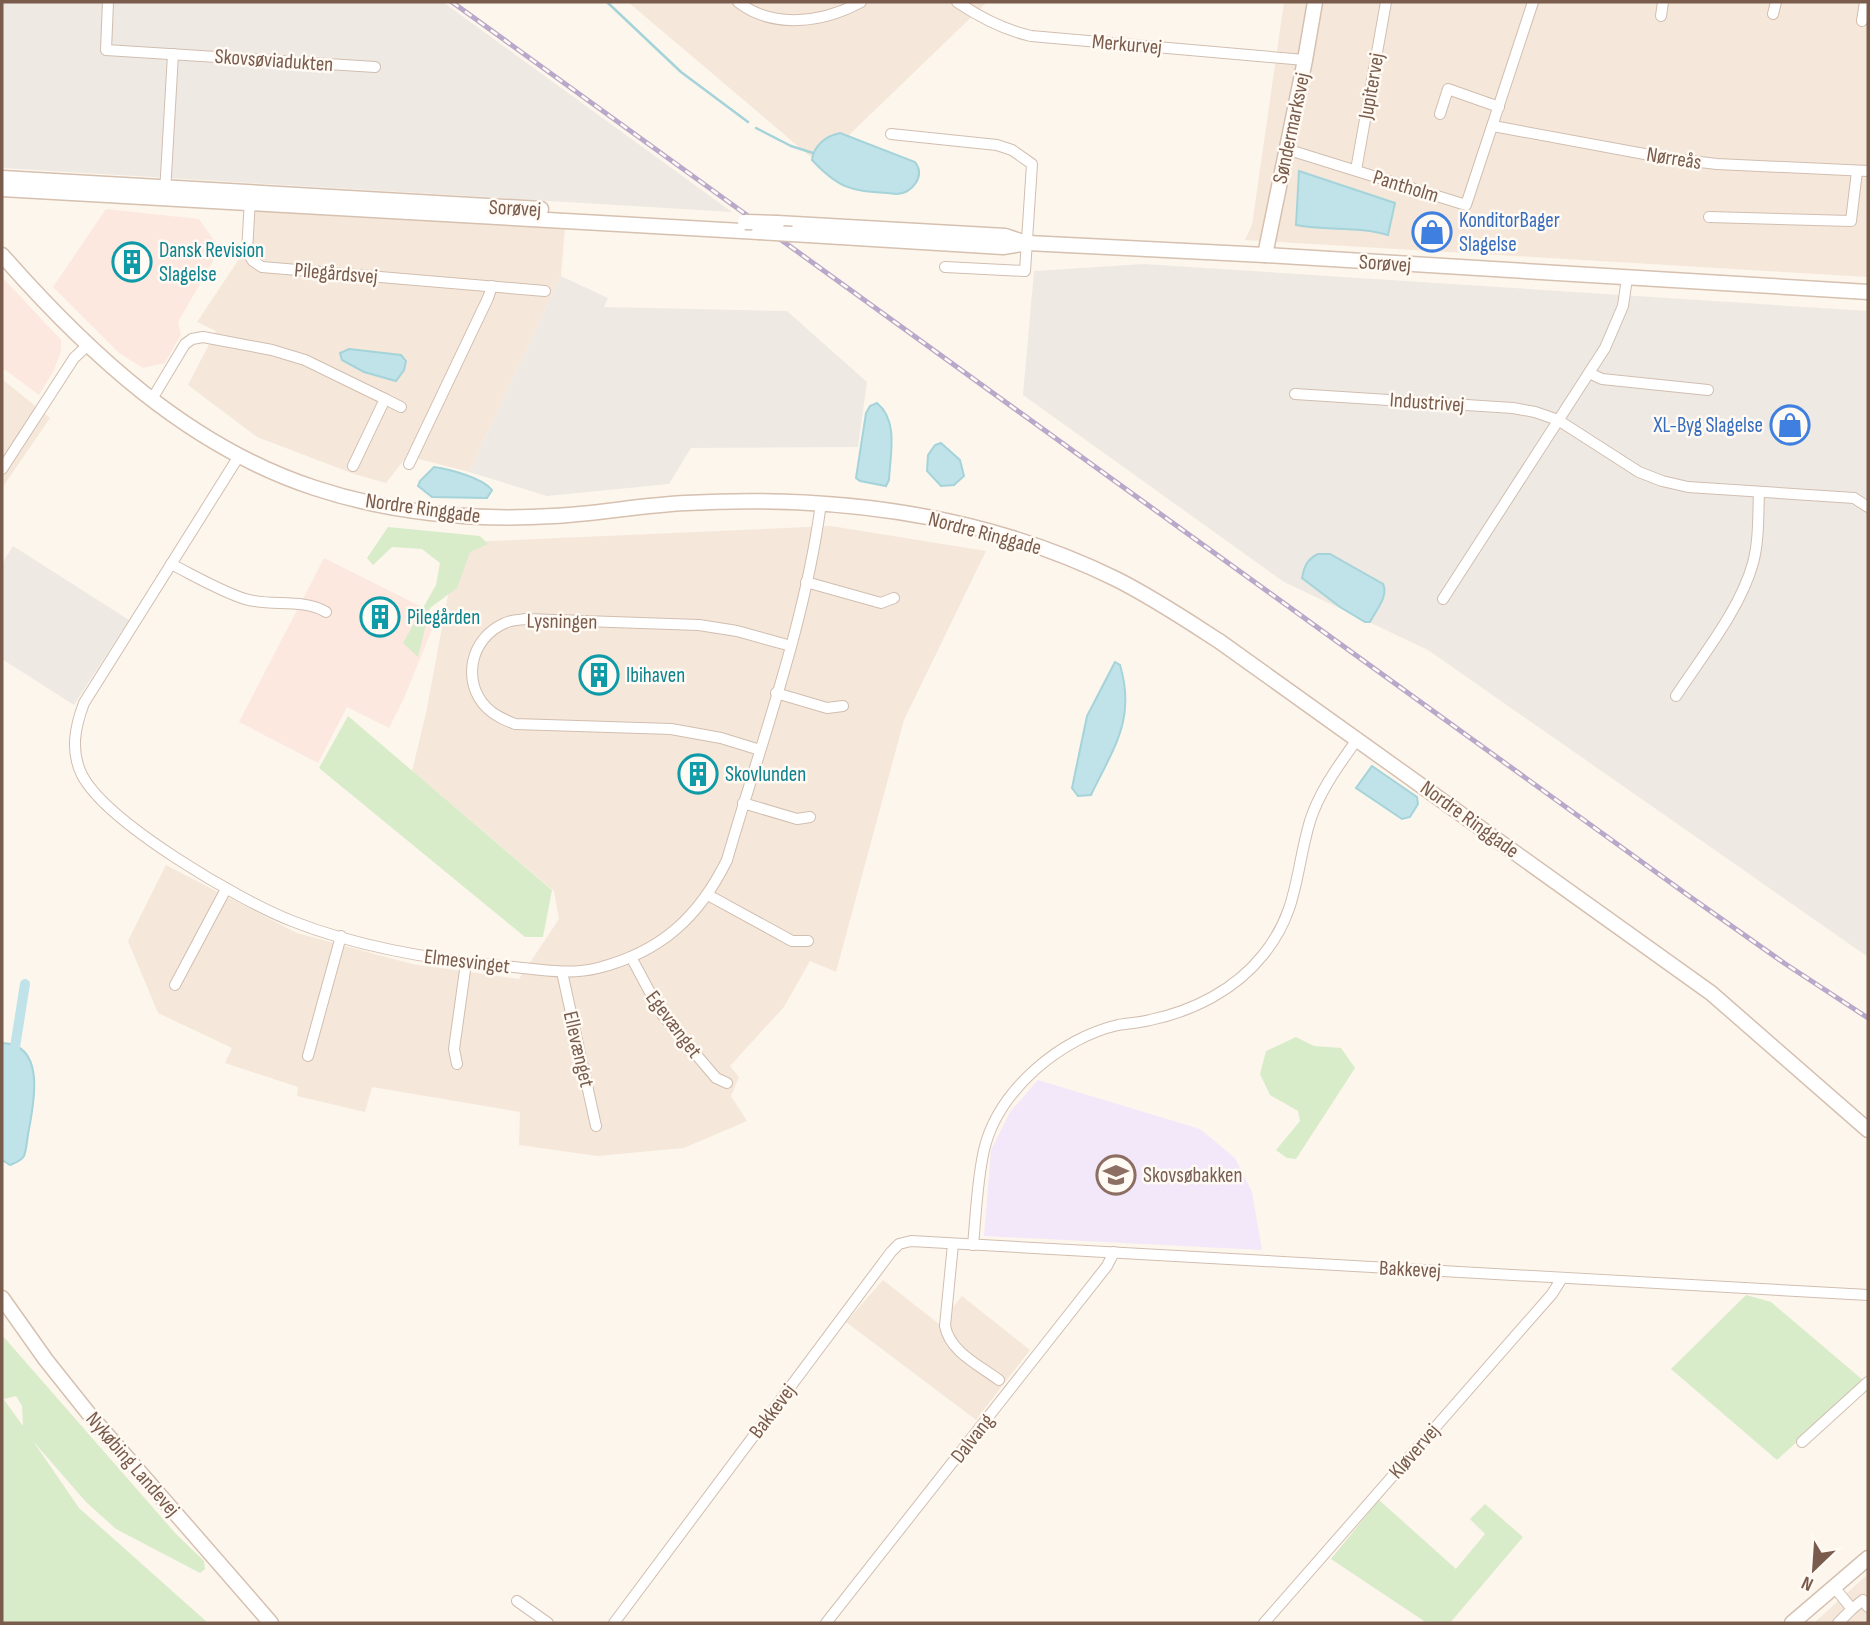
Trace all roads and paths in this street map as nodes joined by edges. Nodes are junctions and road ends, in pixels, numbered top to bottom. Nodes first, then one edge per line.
1 (108, 2) edge
2 (738, 2) edge
3 (861, 2) edge
4 (1315, 2) edge
5 (1385, 2) edge
6 (1533, 2) edge
7 (1663, 2) edge
8 (1776, 2) edge
9 (1865, 2) edge
10 (964, 4) edge
11 (1773, 15) dead end
12 (1661, 16) dead end
13 (1861, 21) dead end
14 (173, 54) junction
15 (1306, 60) junction
16 (375, 67) dead end
17 (1499, 107) junction
18 (1440, 114) dead end
19 (1493, 125) junction
20 (891, 134) dead end
21 (1286, 149) junction
22 (1356, 170) junction
23 (1863, 171) edge
24 (2, 178) edge
25 (2, 189) edge
26 (165, 192) junction
27 (250, 197) junction
28 (1709, 217) dead end
29 (1028, 243) junction
30 (2, 255) edge
31 (1265, 255) junction
32 (945, 267) dead end
33 (1627, 278) junction
34 (492, 286) junction
35 (545, 291) dead end
36 (1868, 292) edge
37 (89, 344) junction
38 (1589, 373) junction
39 (1709, 390) dead end
40 (1295, 394) dead end
41 (152, 399) junction
42 (386, 399) junction
43 (401, 407) dead end
44 (1558, 420) junction
45 (239, 456) junction
46 (409, 464) dead end
47 (353, 466) dead end
48 (2, 469) edge
49 (1759, 492) junction
50 (821, 503) junction
51 (1868, 507) edge
52 (171, 564) junction
53 (806, 582) junction
54 (894, 598) dead end
55 (1443, 600) dead end
56 (326, 612) dead end
57 (791, 646) junction
58 (776, 693) junction
59 (1676, 696) dead end
60 (843, 706) dead end
61 (1358, 738) junction
62 (760, 750) junction
63 (743, 803) junction
64 (810, 817) dead end
65 (226, 889) junction
66 (708, 895) junction
67 (341, 936) junction
68 (808, 942) dead end
69 (631, 957) junction
70 (466, 963) junction
71 (562, 972) junction
72 (174, 985) dead end
73 (308, 1056) dead end
74 (457, 1064) dead end
75 (727, 1083) dead end
76 (596, 1126) dead end
77 (1868, 1130) edge
78 (953, 1244) junction
79 (973, 1245) junction
80 (1114, 1252) junction
81 (1562, 1278) junction
82 (1868, 1295) edge
83 (2, 1298) edge
84 (999, 1380) dead end
85 (1868, 1382) edge
86 (1802, 1442) dead end
87 (1868, 1558) edge
88 (1834, 1587) junction
89 (517, 1601) dead end
90 (1868, 1607) edge
91 (1852, 1609) junction
92 (271, 1623) edge
93 (548, 1623) edge
94 (614, 1623) edge
95 (826, 1623) edge
96 (1264, 1623) edge
97 (1792, 1623) edge
98 (1838, 1623) edge

1 - 14 street, Skovsøviadukten
2 - 3 street
4 - 15 street, Søndermarksvej
5 - 22 street, Jupitervej
6 - 17 street, Pantholm
7 - 12 street
8 - 11 street
9 - 13 street
10 - 15 street, Merkurvej
14 - 16 street, Skovsøviadukten
14 - 26 street
15 - 21 street, Søndermarksvej
17 - 18 street
17 - 19 street, Pantholm
19 - 22 street, Pantholm
19 - 23 street, Nørreås
20 - 29 street
21 - 22 street, Pantholm
21 - 31 street, Søndermarksvej
23 - 28 street, Nørreås
24 - 26 street, Sorøvej
25 - 26 street, Sorøvej
26 - 27 street, Sorøvej
27 - 29 street, Sorøvej, bridge
27 - 29 street, Sorøvej, bridge
27 - 34 street, Pilegårdsvej
29 - 31 street, Sorøvej
29 - 32 street
30 - 37 street, Nordre Ringgade
31 - 33 street, Sorøvej
33 - 36 street, Sorøvej
33 - 38 street
34 - 35 street, Pilegårdsvej
34 - 46 street
37 - 41 street, Nordre Ringgade
37 - 48 street
38 - 39 street
38 - 44 street
40 - 44 street, Industrivej
41 - 42 street
41 - 45 street, Nordre Ringgade
42 - 43 street
42 - 47 street
44 - 49 street, Industrivej
44 - 55 street
45 - 50 street, Nordre Ringgade
45 - 52 street, Elmesvinget
49 - 51 street, Industrivej
49 - 59 street
50 - 53 street, Elmesvinget
50 - 61 street, Nordre Ringgade
52 - 56 street
52 - 65 street, Elmesvinget
53 - 54 street
53 - 57 street, Elmesvinget
57 - 58 street, Elmesvinget
57 - 62 street, Lysningen
58 - 60 street
58 - 62 street, Elmesvinget
61 - 77 street, Nordre Ringgade
61 - 79 street
62 - 63 street, Elmesvinget
63 - 64 street
63 - 66 street, Elmesvinget
65 - 67 street, Elmesvinget
65 - 72 street
66 - 68 street
66 - 69 street, Elmesvinget
67 - 70 street, Elmesvinget
67 - 73 street
69 - 71 street, Elmesvinget
69 - 75 street, Egevænget
70 - 71 street, Elmesvinget
70 - 74 street
71 - 76 street, Ellevænget
78 - 79 street, Bakkevej
78 - 84 street
78 - 94 street, Bakkevej
79 - 80 street, Bakkevej
80 - 81 street, Bakkevej
80 - 95 street, Dalvang
81 - 82 street, Bakkevej
81 - 96 street, Kløvervej
83 - 92 street, Nykøbing Landevej
85 - 86 street
87 - 88 street
88 - 91 street
88 - 97 street
89 - 93 street
90 - 91 street
91 - 98 street

